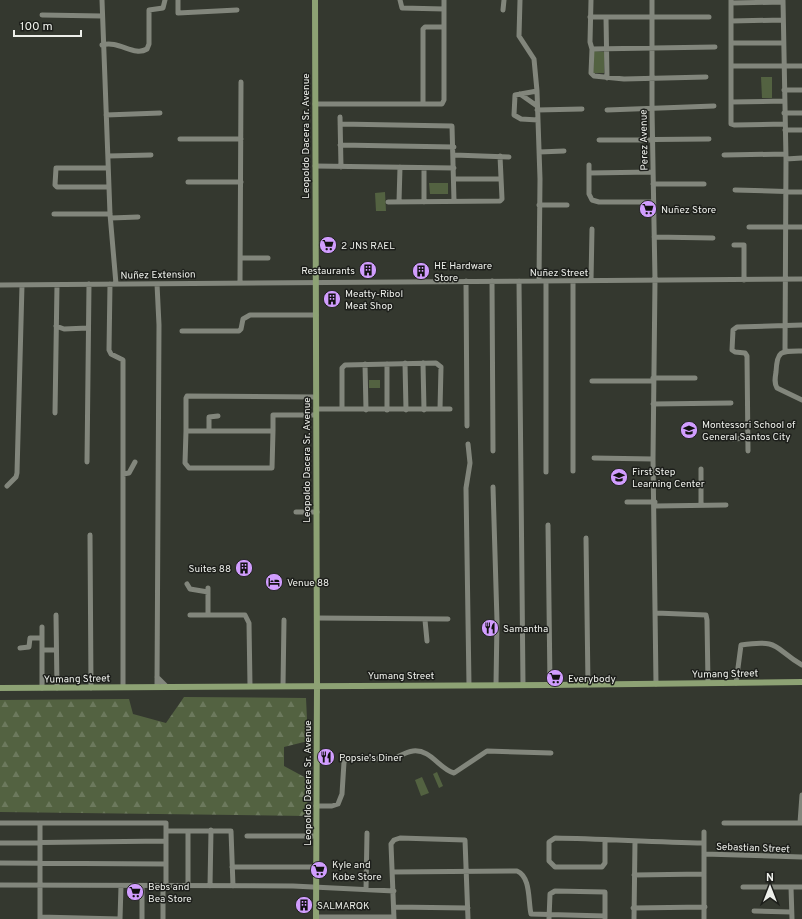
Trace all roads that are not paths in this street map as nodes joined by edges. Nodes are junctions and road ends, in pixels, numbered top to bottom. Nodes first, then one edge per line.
1 (102, 0) edge
2 (165, 0) edge
3 (178, 0) edge
4 (315, 0) edge
5 (400, 0) edge
6 (444, 0) edge
7 (504, 0) edge
8 (520, 0) edge
9 (591, 0) edge
10 (652, 0) edge
11 (783, 1) edge
12 (731, 2) edge
13 (444, 9) junction
14 (237, 10) dead end
15 (503, 10) dead end
16 (42, 15) dead end
17 (102, 16) junction
18 (652, 16) junction
19 (590, 17) junction
20 (606, 17) junction
21 (709, 17) dead end
22 (783, 20) junction
23 (731, 21) junction
24 (444, 27) junction
25 (731, 43) junction
26 (783, 43) junction
27 (102, 45) junction
28 (715, 47) dead end
29 (652, 48) junction
30 (592, 49) junction
31 (606, 49) junction
32 (731, 66) junction
33 (784, 66) junction
34 (802, 66) edge
35 (706, 77) dead end
36 (607, 78) junction
37 (652, 78) junction
38 (242, 82) dead end
39 (784, 90) junction
40 (802, 90) edge
41 (537, 91) junction
42 (520, 94) junction
43 (784, 101) junction
44 (731, 102) junction
45 (315, 104) junction
46 (423, 104) junction
47 (714, 106) dead end
48 (537, 108) junction
49 (582, 109) dead end
50 (652, 109) junction
51 (607, 110) dead end
52 (160, 113) dead end
53 (784, 113) junction
54 (802, 113) edge
55 (106, 114) junction
56 (340, 117) dead end
57 (538, 120) junction
58 (340, 124) junction
59 (785, 127) junction
60 (802, 130) edge
61 (180, 139) dead end
62 (241, 139) junction
63 (652, 139) junction
64 (709, 139) dead end
65 (599, 140) dead end
66 (340, 145) junction
67 (454, 146) junction
68 (564, 151) dead end
69 (539, 152) junction
70 (724, 154) dead end
71 (151, 155) dead end
72 (454, 155) junction
73 (108, 156) junction
74 (500, 156) junction
75 (509, 156) dead end
76 (786, 156) junction
77 (802, 158) edge
78 (589, 165) dead end
79 (315, 166) junction
80 (340, 167) junction
81 (108, 168) junction
82 (400, 168) junction
83 (424, 168) junction
84 (454, 168) junction
85 (652, 172) junction
86 (589, 173) junction
87 (454, 179) junction
88 (501, 179) junction
89 (188, 182) dead end
90 (241, 182) junction
91 (653, 184) junction
92 (704, 184) dead end
93 (109, 187) junction
94 (735, 190) dead end
95 (802, 192) edge
96 (786, 193) junction
97 (454, 201) junction
98 (388, 202) dead end
99 (399, 202) junction
100 (424, 202) junction
101 (653, 202) junction
102 (539, 205) junction
103 (567, 205) dead end
104 (54, 214) dead end
105 (111, 216) junction
106 (138, 217) dead end
107 (749, 227) dead end
108 (802, 227) edge
109 (787, 228) junction
110 (592, 229) dead end
111 (654, 237) junction
112 (713, 238) dead end
113 (734, 245) dead end
114 (241, 258) junction
115 (268, 258) dead end
116 (786, 279) junction
117 (802, 279) edge
118 (655, 280) junction
119 (744, 280) junction
120 (466, 281) junction
121 (492, 281) junction
122 (519, 281) junction
123 (539, 281) junction
124 (546, 281) junction
125 (573, 281) junction
126 (592, 281) junction
127 (240, 282) junction
128 (316, 283) junction
129 (89, 284) junction
130 (113, 284) junction
131 (157, 284) junction
132 (0, 285) edge
133 (22, 285) junction
134 (57, 285) junction
135 (316, 315) junction
136 (802, 325) edge
137 (56, 326) junction
138 (785, 326) junction
139 (88, 328) junction
140 (182, 331) dead end
141 (785, 351) junction
142 (802, 351) edge
143 (365, 364) junction
144 (387, 364) junction
145 (405, 364) junction
146 (423, 364) junction
147 (695, 378) dead end
148 (653, 379) junction
149 (592, 381) dead end
150 (316, 397) junction
151 (802, 400) edge
152 (731, 403) dead end
153 (653, 404) junction
154 (342, 409) junction
155 (440, 409) junction
156 (450, 409) dead end
157 (366, 410) junction
158 (387, 410) junction
159 (406, 410) junction
160 (424, 410) junction
161 (55, 412) dead end
162 (316, 412) junction
163 (218, 416) dead end
164 (467, 426) dead end
165 (273, 430) junction
166 (186, 431) junction
167 (209, 431) junction
168 (748, 438) junction
169 (733, 439) dead end
170 (468, 444) dead end
171 (492, 450) dead end
172 (748, 451) dead end
173 (594, 458) dead end
174 (653, 459) junction
175 (87, 462) dead end
176 (135, 462) dead end
177 (701, 469) dead end
178 (573, 471) dead end
179 (546, 472) dead end
180 (123, 474) junction
181 (7, 486) dead end
182 (493, 487) dead end
183 (627, 502) dead end
184 (655, 504) junction
185 (701, 505) junction
186 (726, 505) dead end
187 (296, 512) dead end
188 (317, 512) junction
189 (548, 524) dead end
190 (90, 534) dead end
191 (586, 538) dead end
192 (187, 584) dead end
193 (656, 613) junction
194 (56, 615) dead end
195 (190, 615) dead end
196 (208, 615) junction
197 (317, 618) junction
198 (448, 619) dead end
199 (284, 620) dead end
200 (424, 620) junction
201 (42, 627) dead end
202 (42, 638) junction
203 (427, 640) dead end
204 (20, 648) dead end
205 (42, 650) junction
206 (56, 650) junction
207 (802, 665) edge
208 (157, 677) junction
209 (802, 682) edge
210 (708, 683) junction
211 (736, 683) junction
212 (656, 684) junction
213 (469, 685) junction
214 (496, 685) junction
215 (523, 685) junction
216 (550, 685) junction
217 (588, 685) junction
218 (157, 686) junction
219 (166, 686) junction
220 (250, 686) junction
221 (283, 686) junction
222 (317, 686) junction
223 (123, 687) junction
224 (0, 688) edge
225 (42, 688) junction
226 (57, 688) junction
227 (91, 688) junction
228 (551, 753) dead end
229 (802, 796) edge
230 (316, 806) junction
231 (0, 823) edge
232 (40, 823) junction
233 (724, 823) dead end
234 (801, 823) edge
235 (211, 830) junction
236 (166, 831) junction
237 (188, 831) junction
238 (704, 832) dead end
239 (367, 834) dead end
240 (247, 836) dead end
241 (316, 836) junction
242 (605, 840) junction
243 (166, 841) junction
244 (635, 841) junction
245 (0, 843) edge
246 (41, 843) junction
247 (704, 843) junction
248 (704, 854) junction
249 (802, 857) edge
250 (40, 863) junction
251 (0, 864) edge
252 (166, 864) junction
253 (232, 867) junction
254 (316, 867) junction
255 (392, 872) junction
256 (467, 873) junction
257 (704, 874) junction
258 (634, 875) junction
259 (0, 885) edge
260 (40, 885) junction
261 (165, 885) junction
262 (121, 886) junction
263 (142, 886) junction
264 (188, 886) junction
265 (210, 886) junction
266 (233, 886) junction
267 (316, 887) junction
268 (743, 887) dead end
269 (792, 887) junction
270 (802, 887) edge
271 (366, 890) junction
272 (394, 890) junction
273 (394, 907) junction
274 (705, 907) junction
275 (468, 908) junction
276 (633, 908) junction
277 (754, 911) dead end
278 (792, 912) junction
279 (549, 917) edge
280 (40, 918) edge
281 (316, 918) edge
282 (394, 918) edge
283 (605, 918) edge
284 (120, 919) edge
285 (142, 919) edge
286 (163, 919) edge
287 (468, 919) edge
288 (634, 919) edge
289 (704, 919) edge
290 (792, 919) edge

1 - 17 street
2 - 27 street
3 - 14 street
4 - 45 main road, Leopoldo Dacera Sr. Avenue
5 - 13 street
6 - 13 street
7 - 15 street
8 - 41 street
9 - 19 street
10 - 18 street, Perez Avenue
11 - 12 street
11 - 22 street
12 - 23 street
13 - 24 street
16 - 17 street
17 - 27 street
18 - 20 street
18 - 21 street
18 - 29 street, Perez Avenue
19 - 20 street
19 - 30 street
20 - 31 street
22 - 23 street
22 - 26 street
23 - 25 street
24 - 46 street
24 - 46 street
25 - 26 street
25 - 32 street
26 - 33 street
27 - 55 street
28 - 29 street
29 - 31 street
29 - 37 street, Perez Avenue
30 - 31 street
30 - 36 street
31 - 36 street
32 - 33 street
32 - 44 street
33 - 34 street
33 - 39 street
35 - 37 street
36 - 37 street
37 - 50 street, Perez Avenue
38 - 62 street
39 - 40 street
39 - 43 street
41 - 42 street
41 - 48 street
42 - 48 street
42 - 57 street
43 - 44 street
43 - 53 street
44 - 59 street
45 - 46 street
45 - 79 main road, Leopoldo Dacera Sr. Avenue
47 - 50 street
48 - 49 street
48 - 57 street
50 - 51 street
50 - 63 street, Perez Avenue
52 - 55 street
53 - 54 street
53 - 59 street
55 - 73 street
56 - 58 street
57 - 69 street
58 - 66 street
58 - 67 street
59 - 60 street
59 - 76 street
61 - 62 street
62 - 90 street
63 - 64 street
63 - 65 street
63 - 85 street, Perez Avenue
66 - 67 street
66 - 80 street
67 - 72 street
68 - 69 street
69 - 102 street
70 - 76 street
71 - 73 street
72 - 74 street
72 - 84 street
73 - 81 street
74 - 75 street
74 - 88 street
76 - 77 street
76 - 96 street
78 - 86 street
79 - 80 street
79 - 128 main road, Leopoldo Dacera Sr. Avenue
80 - 82 street
81 - 93 street
81 - 93 street
82 - 83 street
82 - 99 street
83 - 84 street
83 - 100 street
84 - 87 street
85 - 86 street
85 - 91 street, Perez Avenue
86 - 101 street
87 - 88 street
87 - 97 street
88 - 97 street
89 - 90 street
90 - 114 street
91 - 92 street
91 - 101 street, Perez Avenue
93 - 105 street
94 - 96 street
95 - 96 street
96 - 109 street
97 - 100 street
98 - 99 street
99 - 100 street
101 - 111 street, Perez Avenue
102 - 103 street
102 - 123 street
104 - 105 street
105 - 106 street
105 - 130 street
107 - 109 street
108 - 109 street
109 - 116 street
110 - 126 street
111 - 112 street
111 - 118 street, Perez Avenue
113 - 119 street
114 - 115 street
114 - 127 street
116 - 117 street, Nuñez Street
116 - 119 street, Nuñez Street
116 - 138 street
118 - 119 street, Nuñez Street
118 - 126 street, Nuñez Street
118 - 148 street, Perez Avenue
120 - 121 street, Nuñez Street
120 - 128 street, Nuñez Street
120 - 164 street
121 - 122 street, Nuñez Street
121 - 171 street
122 - 123 street, Nuñez Street
122 - 215 street
123 - 124 street, Nuñez Street
124 - 125 street, Nuñez Street
124 - 179 street
125 - 126 street, Nuñez Street
125 - 178 street
127 - 128 street, Nuñez Extension
127 - 131 street, Nuñez Extension
128 - 135 main road, Leopoldo Dacera Sr. Avenue
129 - 130 street, Nuñez Extension
129 - 134 street, Nuñez Extension
129 - 139 street
130 - 131 street, Nuñez Extension
130 - 180 street
131 - 208 street
132 - 133 street, Nuñez Extension
133 - 134 street, Nuñez Extension
133 - 181 street
134 - 137 street
135 - 140 street
135 - 150 main road, Leopoldo Dacera Sr. Avenue
136 - 138 street
137 - 139 street
137 - 161 street
138 - 141 street
138 - 168 street
139 - 175 street
141 - 142 street
141 - 151 street
143 - 144 street
143 - 154 street
143 - 157 street
144 - 145 street
144 - 158 street
145 - 146 street
145 - 159 street
146 - 155 street
146 - 160 street
147 - 148 street
148 - 149 street
148 - 153 street, Perez Avenue
150 - 162 main road, Leopoldo Dacera Sr. Avenue
150 - 166 street
152 - 153 street
153 - 174 street, Perez Avenue
154 - 157 street
154 - 162 street
155 - 156 street
155 - 160 street
157 - 158 street
158 - 159 street
159 - 160 street
162 - 165 street
162 - 188 main road, Leopoldo Dacera Sr. Avenue
163 - 167 street
165 - 166 street
165 - 167 street
166 - 167 street
168 - 169 street
168 - 172 street
170 - 213 street
173 - 174 street
174 - 184 street, Perez Avenue
176 - 180 street
177 - 185 street
180 - 223 street
182 - 214 street
183 - 184 street
184 - 185 street
184 - 193 street, Perez Avenue
185 - 186 street
187 - 188 street
188 - 197 main road, Leopoldo Dacera Sr. Avenue
189 - 216 street
190 - 227 street
191 - 217 street
192 - 196 street
193 - 210 street
193 - 212 street, Perez Avenue
194 - 206 street
195 - 196 street
196 - 220 street
197 - 200 street
197 - 222 main road, Leopoldo Dacera Sr. Avenue
198 - 200 street
199 - 221 street
200 - 203 street
201 - 202 street
202 - 204 street
202 - 205 street
205 - 206 street
205 - 225 street
206 - 226 street
207 - 211 street
208 - 218 street
208 - 219 street
209 - 211 main road, Yumang Street
210 - 211 main road, Yumang Street
210 - 212 main road, Yumang Street
212 - 217 main road, Yumang Street
213 - 214 main road, Yumang Street
213 - 222 main road, Yumang Street
214 - 215 main road, Yumang Street
215 - 216 main road, Yumang Street
216 - 217 main road, Yumang Street
218 - 219 main road, Yumang Street
218 - 223 main road, Yumang Street
219 - 220 main road, Yumang Street
220 - 221 main road, Yumang Street
221 - 222 main road, Yumang Street
222 - 230 main road, Leopoldo Dacera Sr. Avenue
223 - 227 main road, Yumang Street
224 - 225 main road, Yumang Street
225 - 226 main road, Yumang Street
226 - 227 main road, Yumang Street
228 - 230 street
229 - 234 street
230 - 241 main road, Leopoldo Dacera Sr. Avenue
231 - 232 street
232 - 236 street
232 - 246 street
233 - 234 street
235 - 237 street
235 - 253 street
235 - 265 street
236 - 237 street
236 - 243 street
237 - 264 street
238 - 247 street
239 - 271 street
240 - 241 street
241 - 254 main road, Leopoldo Dacera Sr. Avenue
242 - 242 street
242 - 244 street
243 - 246 street
243 - 252 street
244 - 247 street
244 - 258 street
245 - 246 street
246 - 250 street
247 - 248 street
248 - 249 street, Sebastian Street
248 - 257 street
250 - 251 street
250 - 252 street
250 - 260 street
252 - 261 street
253 - 254 street
253 - 266 street
254 - 267 main road, Leopoldo Dacera Sr. Avenue
255 - 256 street
255 - 256 street
255 - 272 street
256 - 275 street
256 - 279 street
257 - 258 street
257 - 274 street
258 - 276 street
259 - 260 street
260 - 262 street
260 - 280 street
261 - 263 street
261 - 264 street
261 - 286 street
262 - 263 street
262 - 284 street
263 - 285 street
264 - 265 street
265 - 266 street
266 - 267 street
267 - 271 street
267 - 281 main road, Leopoldo Dacera Sr. Avenue
268 - 269 street
269 - 270 street
269 - 278 street
271 - 272 street
272 - 273 street
273 - 275 street
273 - 282 street
274 - 276 street
274 - 289 street
275 - 287 street
276 - 288 street
277 - 278 street
278 - 290 street
279 - 283 street
279 - 283 street
280 - 284 street
281 - 282 street

